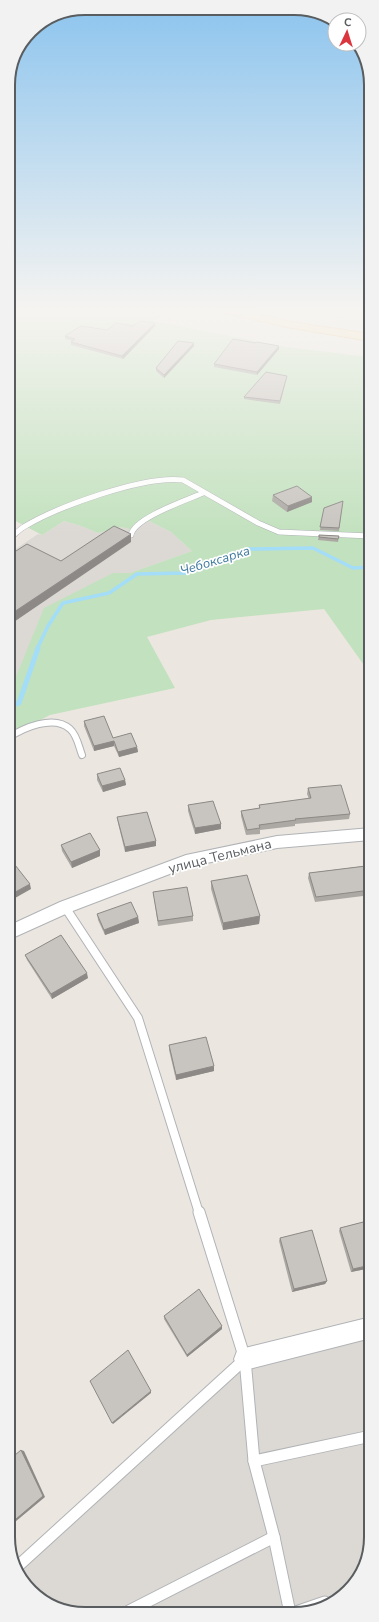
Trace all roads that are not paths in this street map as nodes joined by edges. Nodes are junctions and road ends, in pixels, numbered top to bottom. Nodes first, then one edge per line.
1 (203, 493) junction
2 (15, 534) edge
3 (130, 535) edge
4 (364, 536) edge
5 (15, 733) edge
6 (82, 755) dead end
7 (364, 835) edge
8 (65, 907) junction
9 (15, 929) edge
10 (364, 1329) edge
11 (245, 1359) junction
12 (364, 1437) edge
13 (254, 1461) junction
14 (274, 1537) junction
15 (20, 1564) edge
16 (137, 1607) edge
17 (289, 1607) edge

1 - 2 lane
1 - 3 lane
1 - 4 lane
5 - 6 lane
7 - 8 street, улица Тельмана
8 - 9 street, улица Тельмана
8 - 11 lane
10 - 11 street
11 - 13 lane
11 - 15 lane
12 - 13 lane
13 - 14 lane
14 - 16 lane
14 - 17 lane

